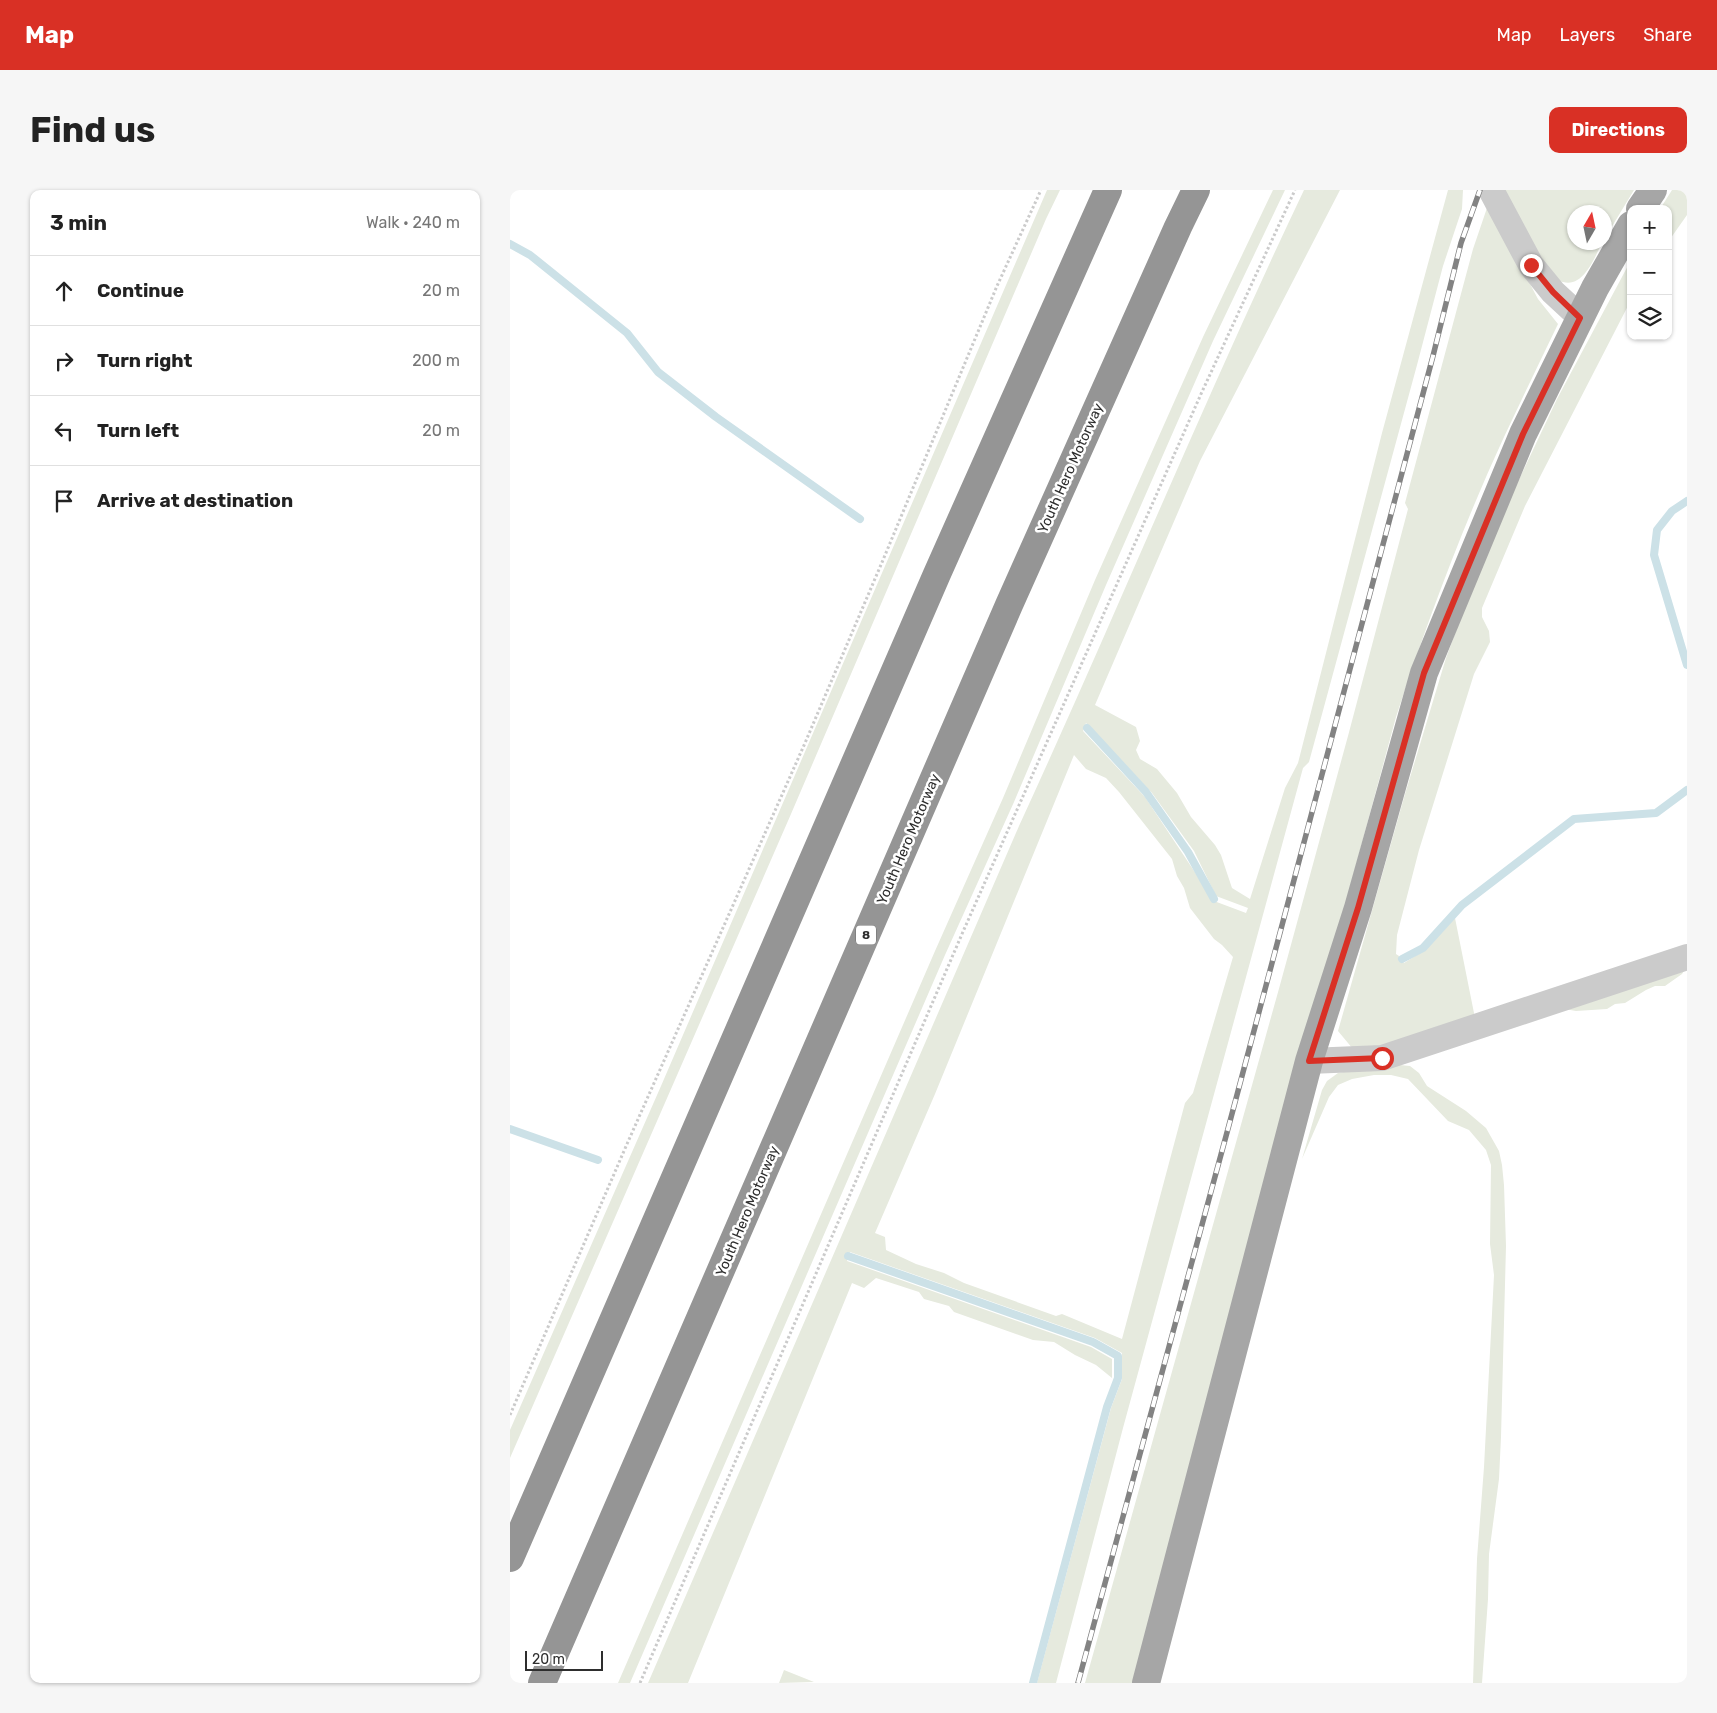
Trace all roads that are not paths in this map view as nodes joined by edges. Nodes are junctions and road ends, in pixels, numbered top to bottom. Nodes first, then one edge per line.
1 (1108, 190) edge
2 (1196, 190) edge
3 (1491, 190) edge
4 (1653, 190) edge
5 (1643, 205) edge
6 (1627, 232) edge
7 (1580, 318) junction
8 (1687, 957) edge
9 (1309, 1061) junction
10 (510, 1558) edge
11 (542, 1683) edge
12 (1146, 1683) edge

1 - 10 highway
2 - 11 highway, Youth Hero Motorway / 8
3 - 7 street
4 - 5 main road
6 - 7 main road
7 - 9 main road
8 - 9 street
9 - 12 main road

